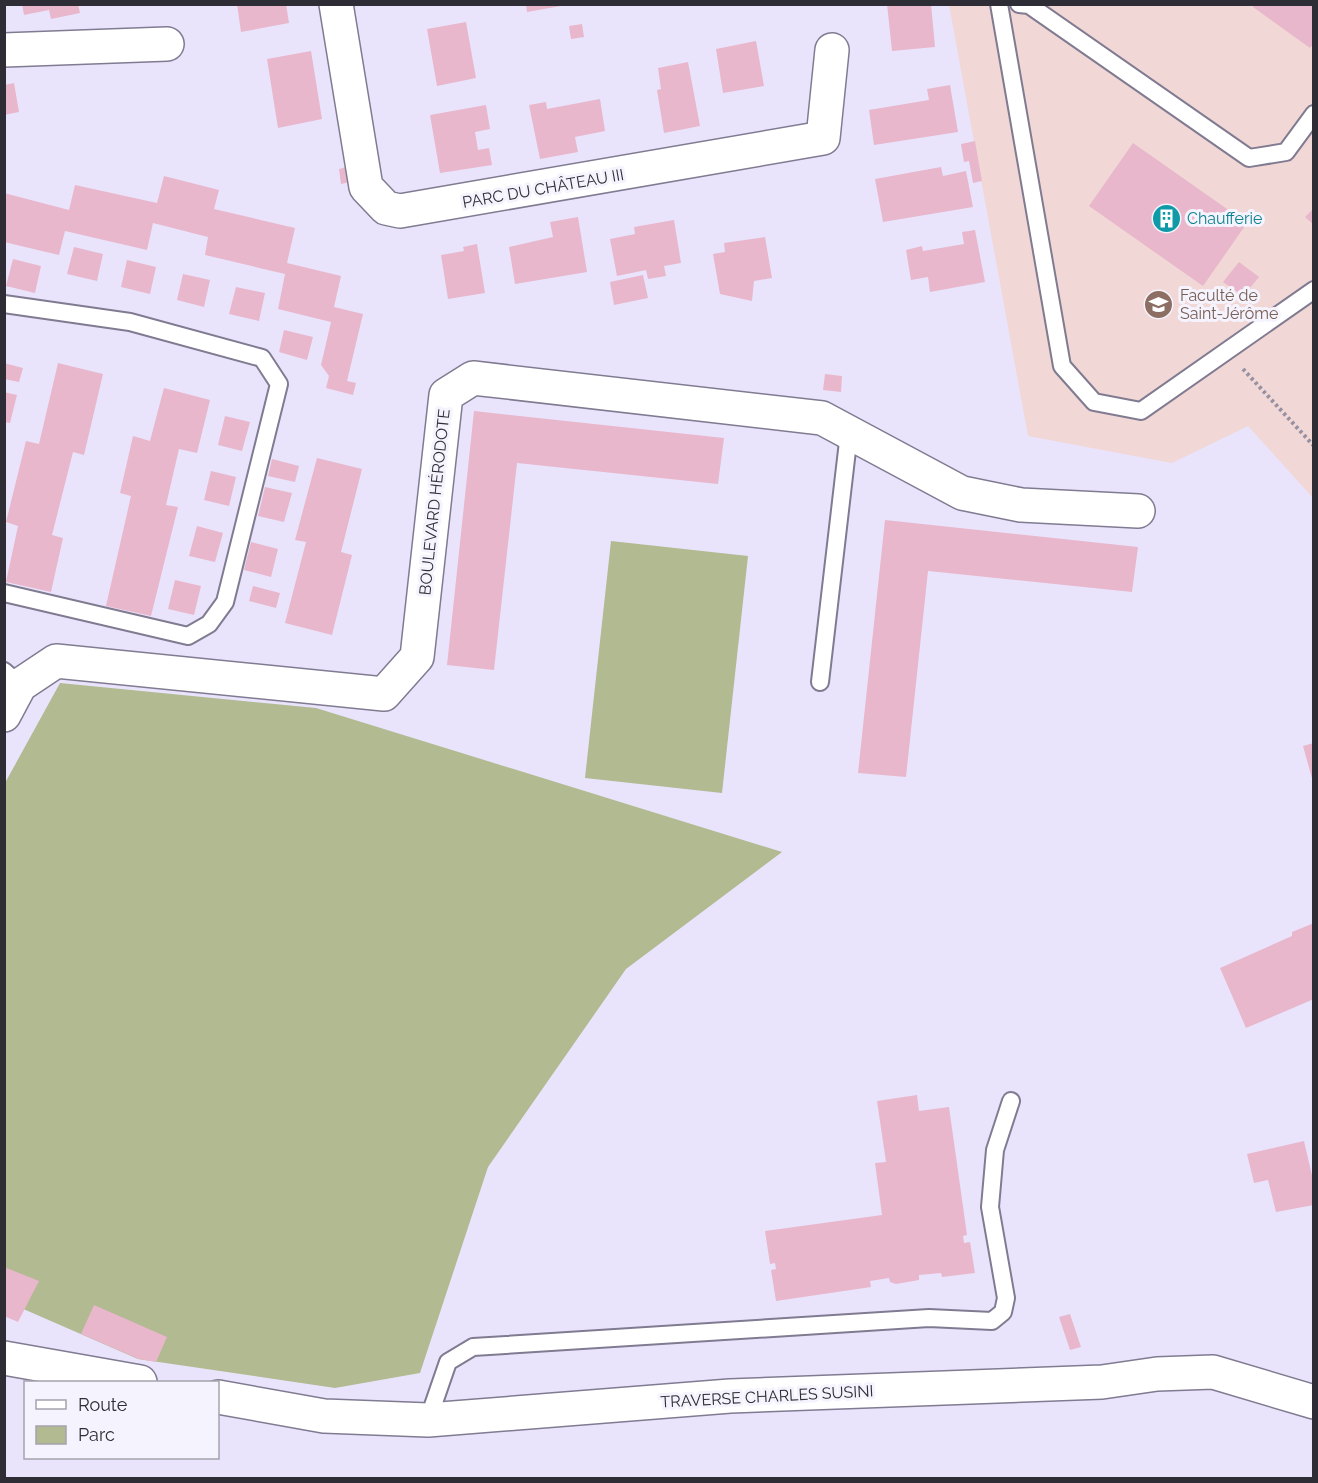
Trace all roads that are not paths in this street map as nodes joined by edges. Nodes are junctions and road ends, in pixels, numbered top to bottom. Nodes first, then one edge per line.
1 (336, 4) edge
2 (999, 4) edge
3 (1019, 4) edge
4 (167, 44) dead end
5 (4, 50) edge
6 (832, 50) dead end
7 (1314, 114) edge
8 (1314, 290) edge
9 (4, 304) edge
10 (849, 433) junction
11 (1138, 512) dead end
12 (4, 592) edge
13 (12, 678) edge
14 (820, 682) dead end
15 (4, 715) edge
16 (1011, 1101) dead end
17 (4, 1358) edge
18 (129, 1381) edge
19 (219, 1397) edge
20 (1314, 1402) edge
21 (428, 1420) junction

1 - 6 street, PARC DU CHÂTEAU III
2 - 8 lane
3 - 7 lane
4 - 5 street
9 - 12 lane
10 - 11 street, BOULEVARD HÉRODOTE
10 - 13 street, BOULEVARD HÉRODOTE
10 - 14 lane
13 - 15 street, BOULEVARD HÉRODOTE
16 - 21 lane
17 - 18 street
19 - 21 street, TRAVERSE CHARLES SUSINI
20 - 21 street, TRAVERSE CHARLES SUSINI

